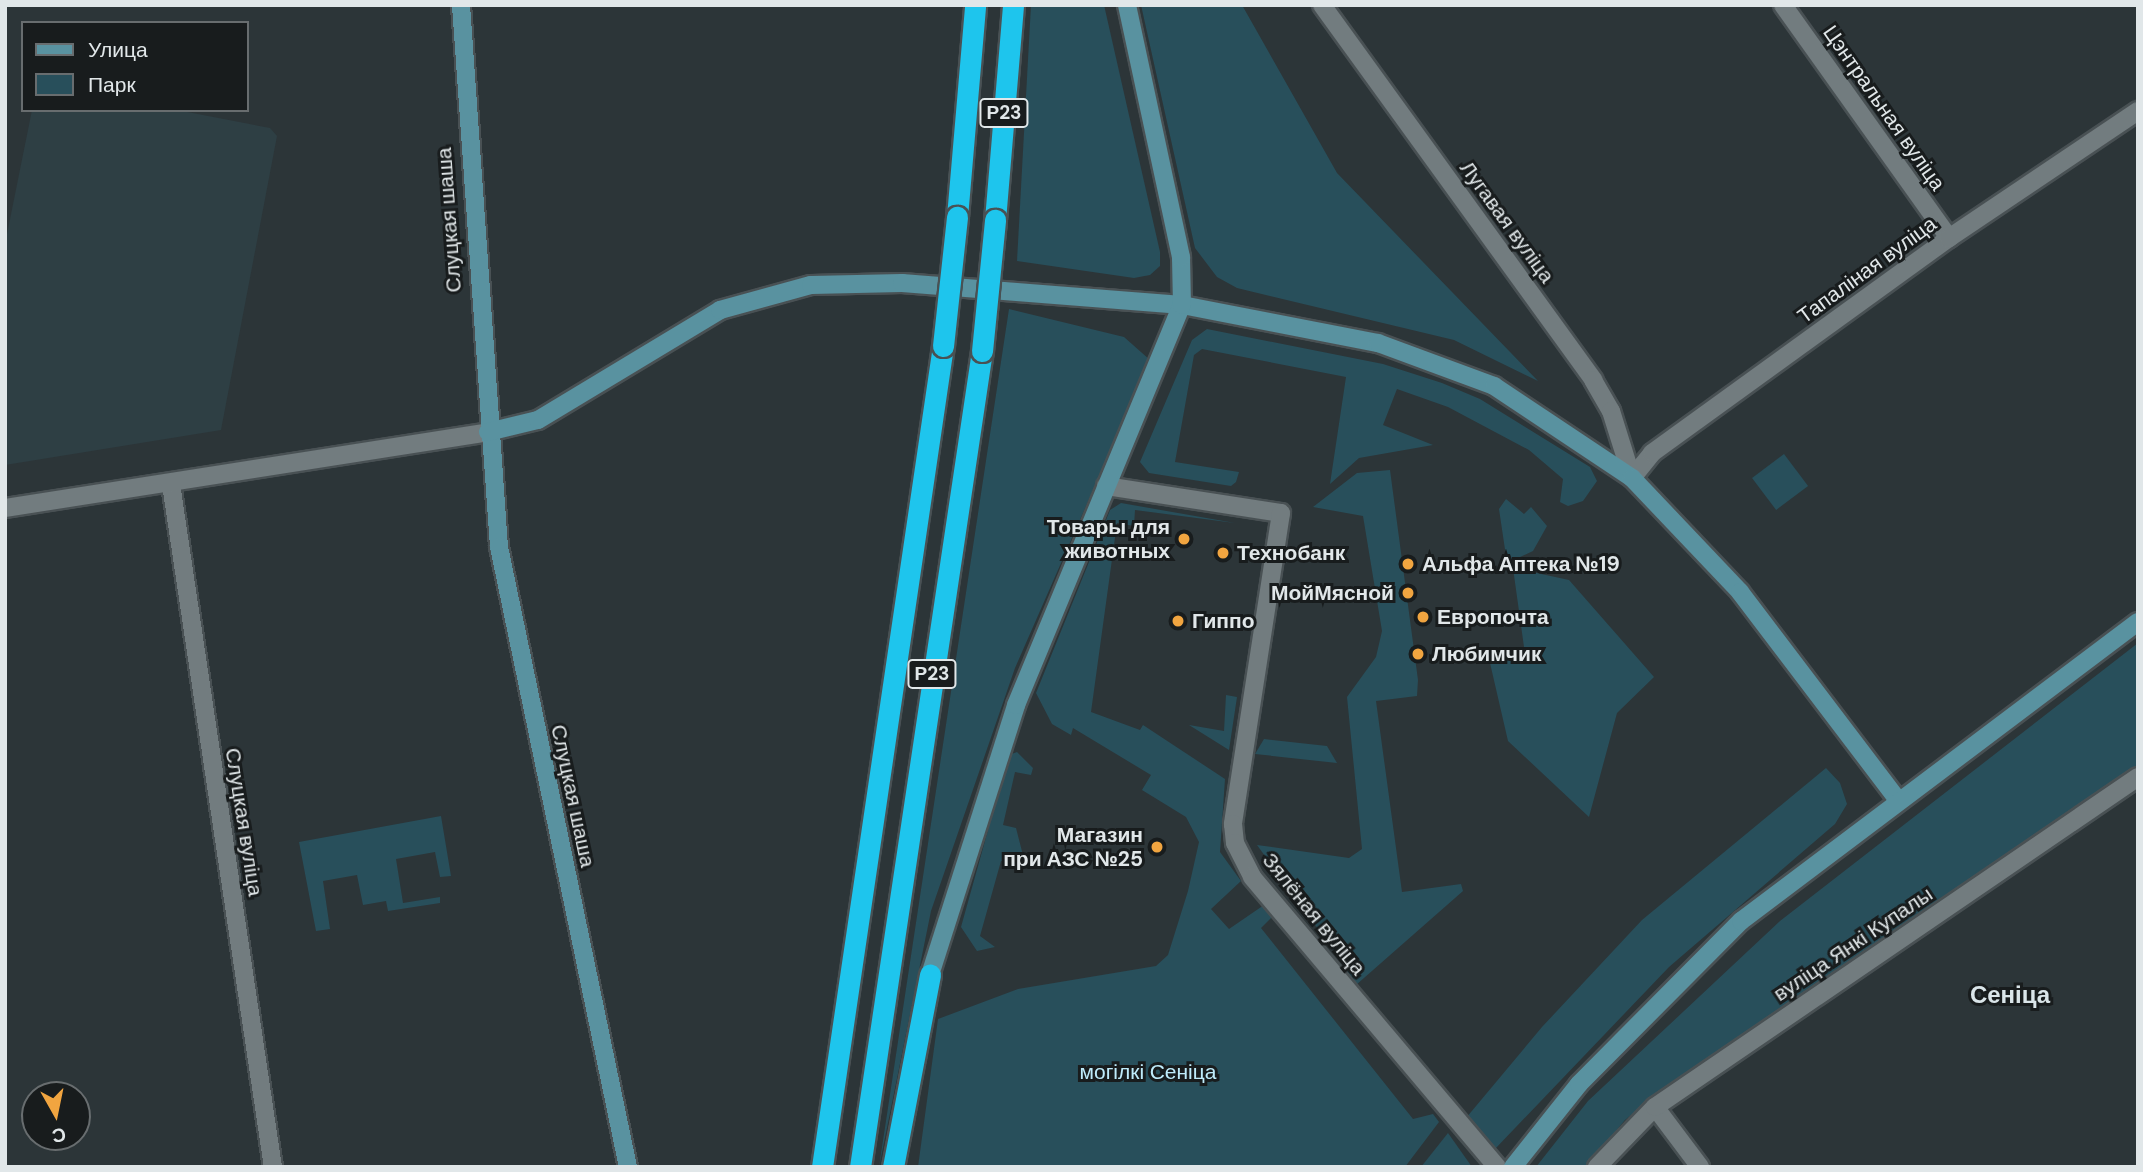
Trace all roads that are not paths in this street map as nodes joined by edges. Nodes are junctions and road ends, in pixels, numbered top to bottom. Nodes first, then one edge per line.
1 (461, 5) edge
2 (975, 5) edge
3 (1013, 5) edge
4 (1126, 5) edge
5 (1322, 5) edge
6 (1783, 5) edge
7 (2138, 111) edge
8 (1948, 238) junction
9 (1182, 304) junction
10 (488, 432) junction
11 (1632, 478) junction
12 (171, 484) junction
13 (1106, 486) junction
14 (5, 508) edge
15 (2138, 622) edge
16 (2138, 777) edge
17 (1898, 800) junction
18 (930, 975) joint
19 (1655, 1107) junction
20 (273, 1167) edge
21 (628, 1167) edge
22 (822, 1167) edge
23 (860, 1167) edge
24 (893, 1167) edge
25 (1497, 1167) edge
26 (1513, 1167) edge
27 (1597, 1167) edge
28 (1700, 1167) edge

1 - 10 street, Слуцкая шаша
2 - 22 highway, Р23, bridge
3 - 23 highway, Р23, bridge
4 - 9 street
5 - 11 street, Лугавая вуліца
6 - 8 street, Цэнтральная вуліца
7 - 8 street, Тапаліная вуліца
8 - 11 street, Тапаліная вуліца
9 - 10 street
9 - 11 street
9 - 13 street
10 - 12 street
10 - 21 street, Слуцкая шаша
11 - 17 street
12 - 14 street
12 - 20 street, Слуцкая вуліца
13 - 18 street
13 - 25 street, Зялёная вуліца
15 - 17 street
16 - 19 street, вуліца Янкі Купалы
17 - 26 street
18 - 24 highway
19 - 27 street, вуліца Янкі Купалы
19 - 28 street

